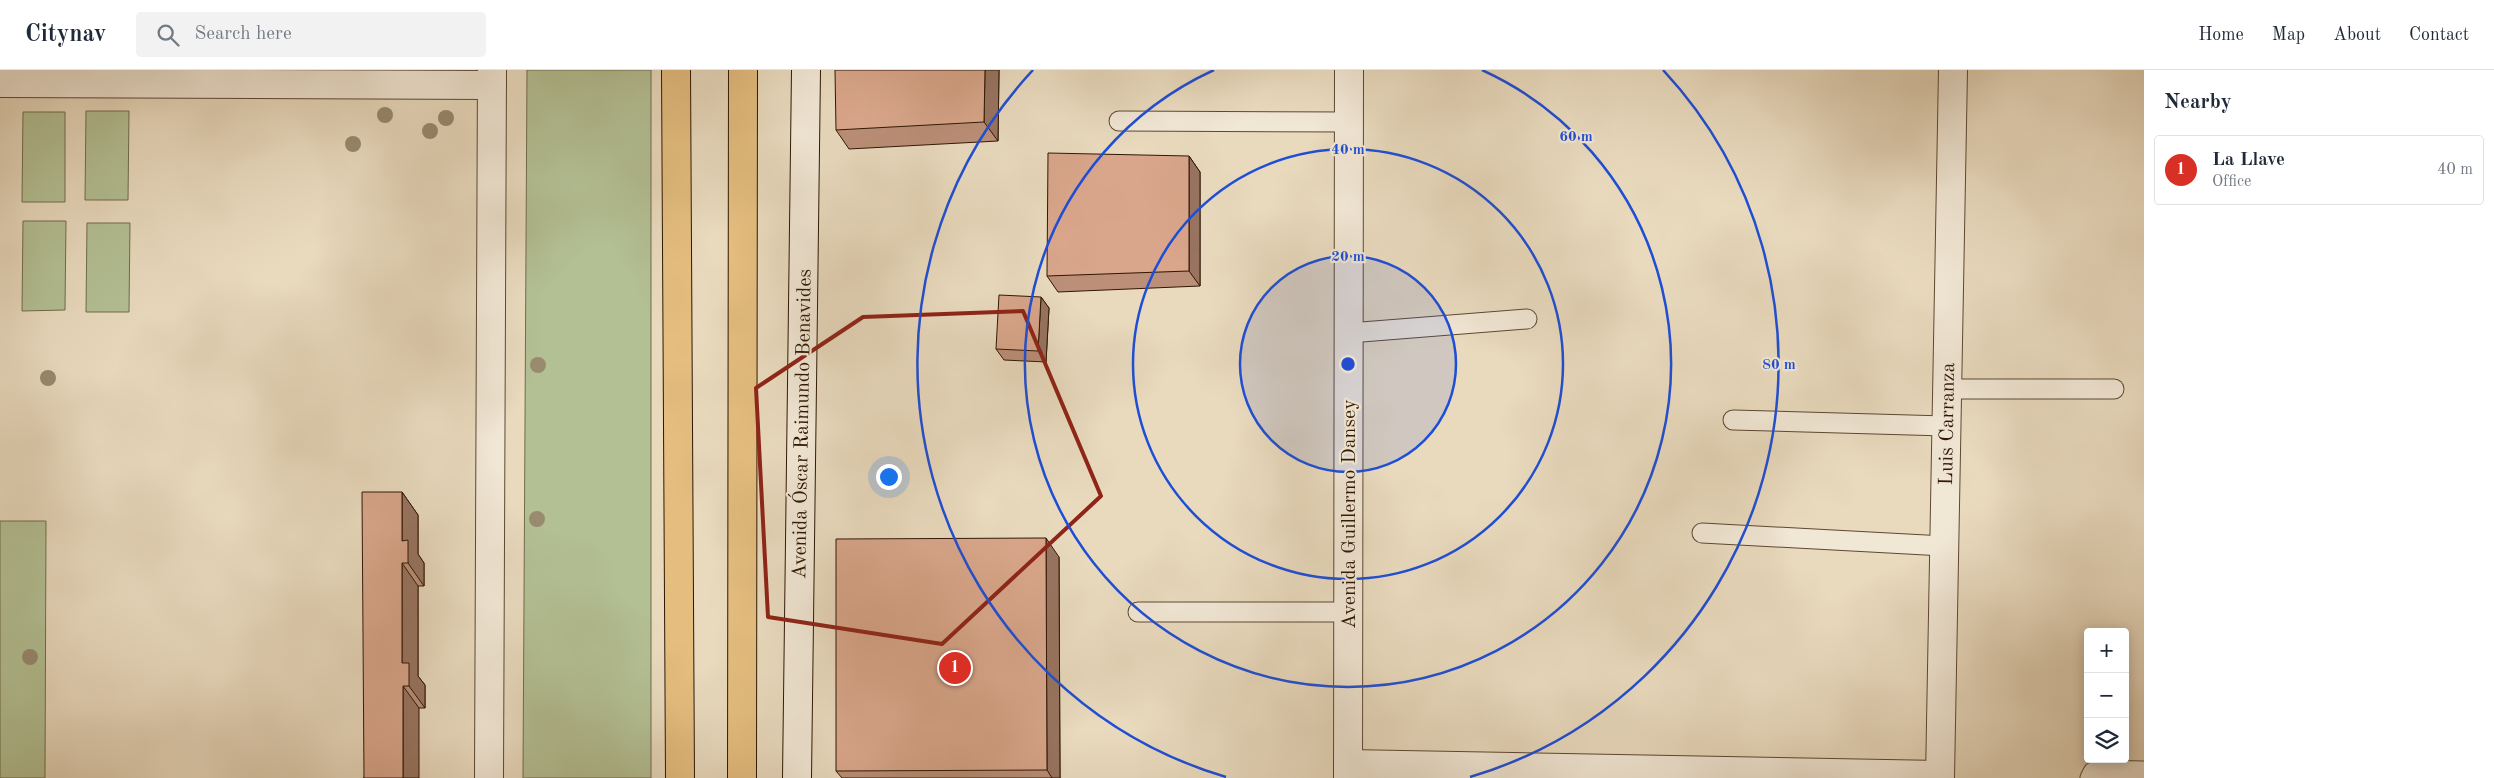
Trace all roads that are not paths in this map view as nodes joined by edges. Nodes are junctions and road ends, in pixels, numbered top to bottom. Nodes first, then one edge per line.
1 (676, 70) edge
2 (743, 70) edge
3 (806, 70) edge
4 (1349, 70) edge
5 (1953, 70) edge
6 (492, 78) edge
7 (0, 83) edge
8 (1119, 121) dead end
9 (1349, 122) junction
10 (1527, 319) dead end
11 (1349, 333) junction
12 (2114, 388) dead end
13 (1947, 389) junction
14 (1734, 420) dead end
15 (1946, 426) junction
16 (1702, 533) dead end
17 (1944, 546) junction
18 (1138, 612) dead end
19 (1348, 612) junction
20 (1348, 771) edge
21 (2144, 771) edge
22 (1940, 776) edge
23 (489, 778) edge
24 (680, 778) edge
25 (742, 778) edge
26 (796, 778) edge
27 (2090, 778) edge

1 - 24 main road
2 - 25 main road
3 - 26 street, Avenida Óscar Raimundo Benavides
4 - 9 street, Avenida Guillermo Dansey
5 - 13 street, Luis Carranza
6 - 7 street
6 - 23 street
8 - 9 lane
9 - 11 street, Avenida Guillermo Dansey
10 - 11 lane
11 - 19 street, Avenida Guillermo Dansey
12 - 13 lane
13 - 15 street, Luis Carranza
14 - 15 lane
15 - 17 street, Luis Carranza
16 - 17 lane
17 - 22 street, Luis Carranza
18 - 19 lane
19 - 20 street, Avenida Guillermo Dansey
20 - 22 street
21 - 27 lane

